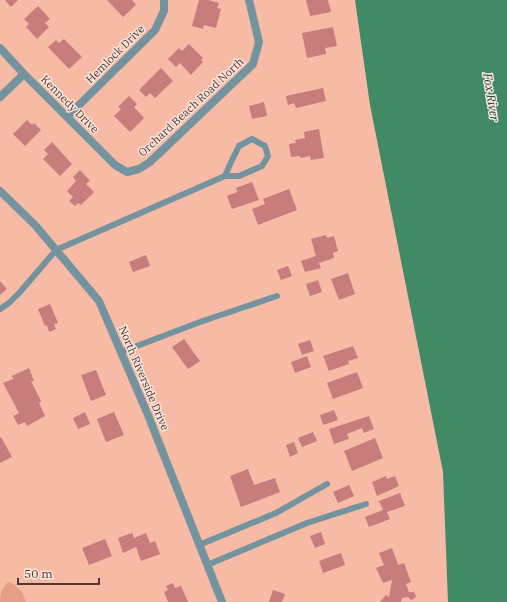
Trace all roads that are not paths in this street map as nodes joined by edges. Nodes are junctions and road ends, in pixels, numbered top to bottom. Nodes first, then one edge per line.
1 (164, 0) edge
2 (250, 0) edge
3 (0, 48) edge
4 (24, 74) junction
5 (0, 97) edge
6 (67, 117) junction
7 (127, 172) joint
8 (225, 176) junction
9 (0, 191) edge
10 (56, 250) junction
11 (277, 296) dead end
12 (0, 309) edge
13 (121, 352) junction
14 (326, 484) dead end
15 (366, 504) dead end
16 (199, 545) junction
17 (207, 565) junction
18 (222, 602) edge

1 - 6 street, Hemlock Drive
2 - 7 street, Orchard Beach Road North
3 - 4 street, Kennedy Drive
4 - 5 street
4 - 6 street, Kennedy Drive
6 - 7 street, Kennedy Drive
8 - 8 lane
8 - 10 lane
9 - 10 street, North Riverside Drive
10 - 12 lane
10 - 13 street, North Riverside Drive
11 - 13 lane
13 - 16 street, North Riverside Drive
14 - 16 lane
15 - 17 lane
16 - 17 street, North Riverside Drive
17 - 18 street, North Riverside Drive

